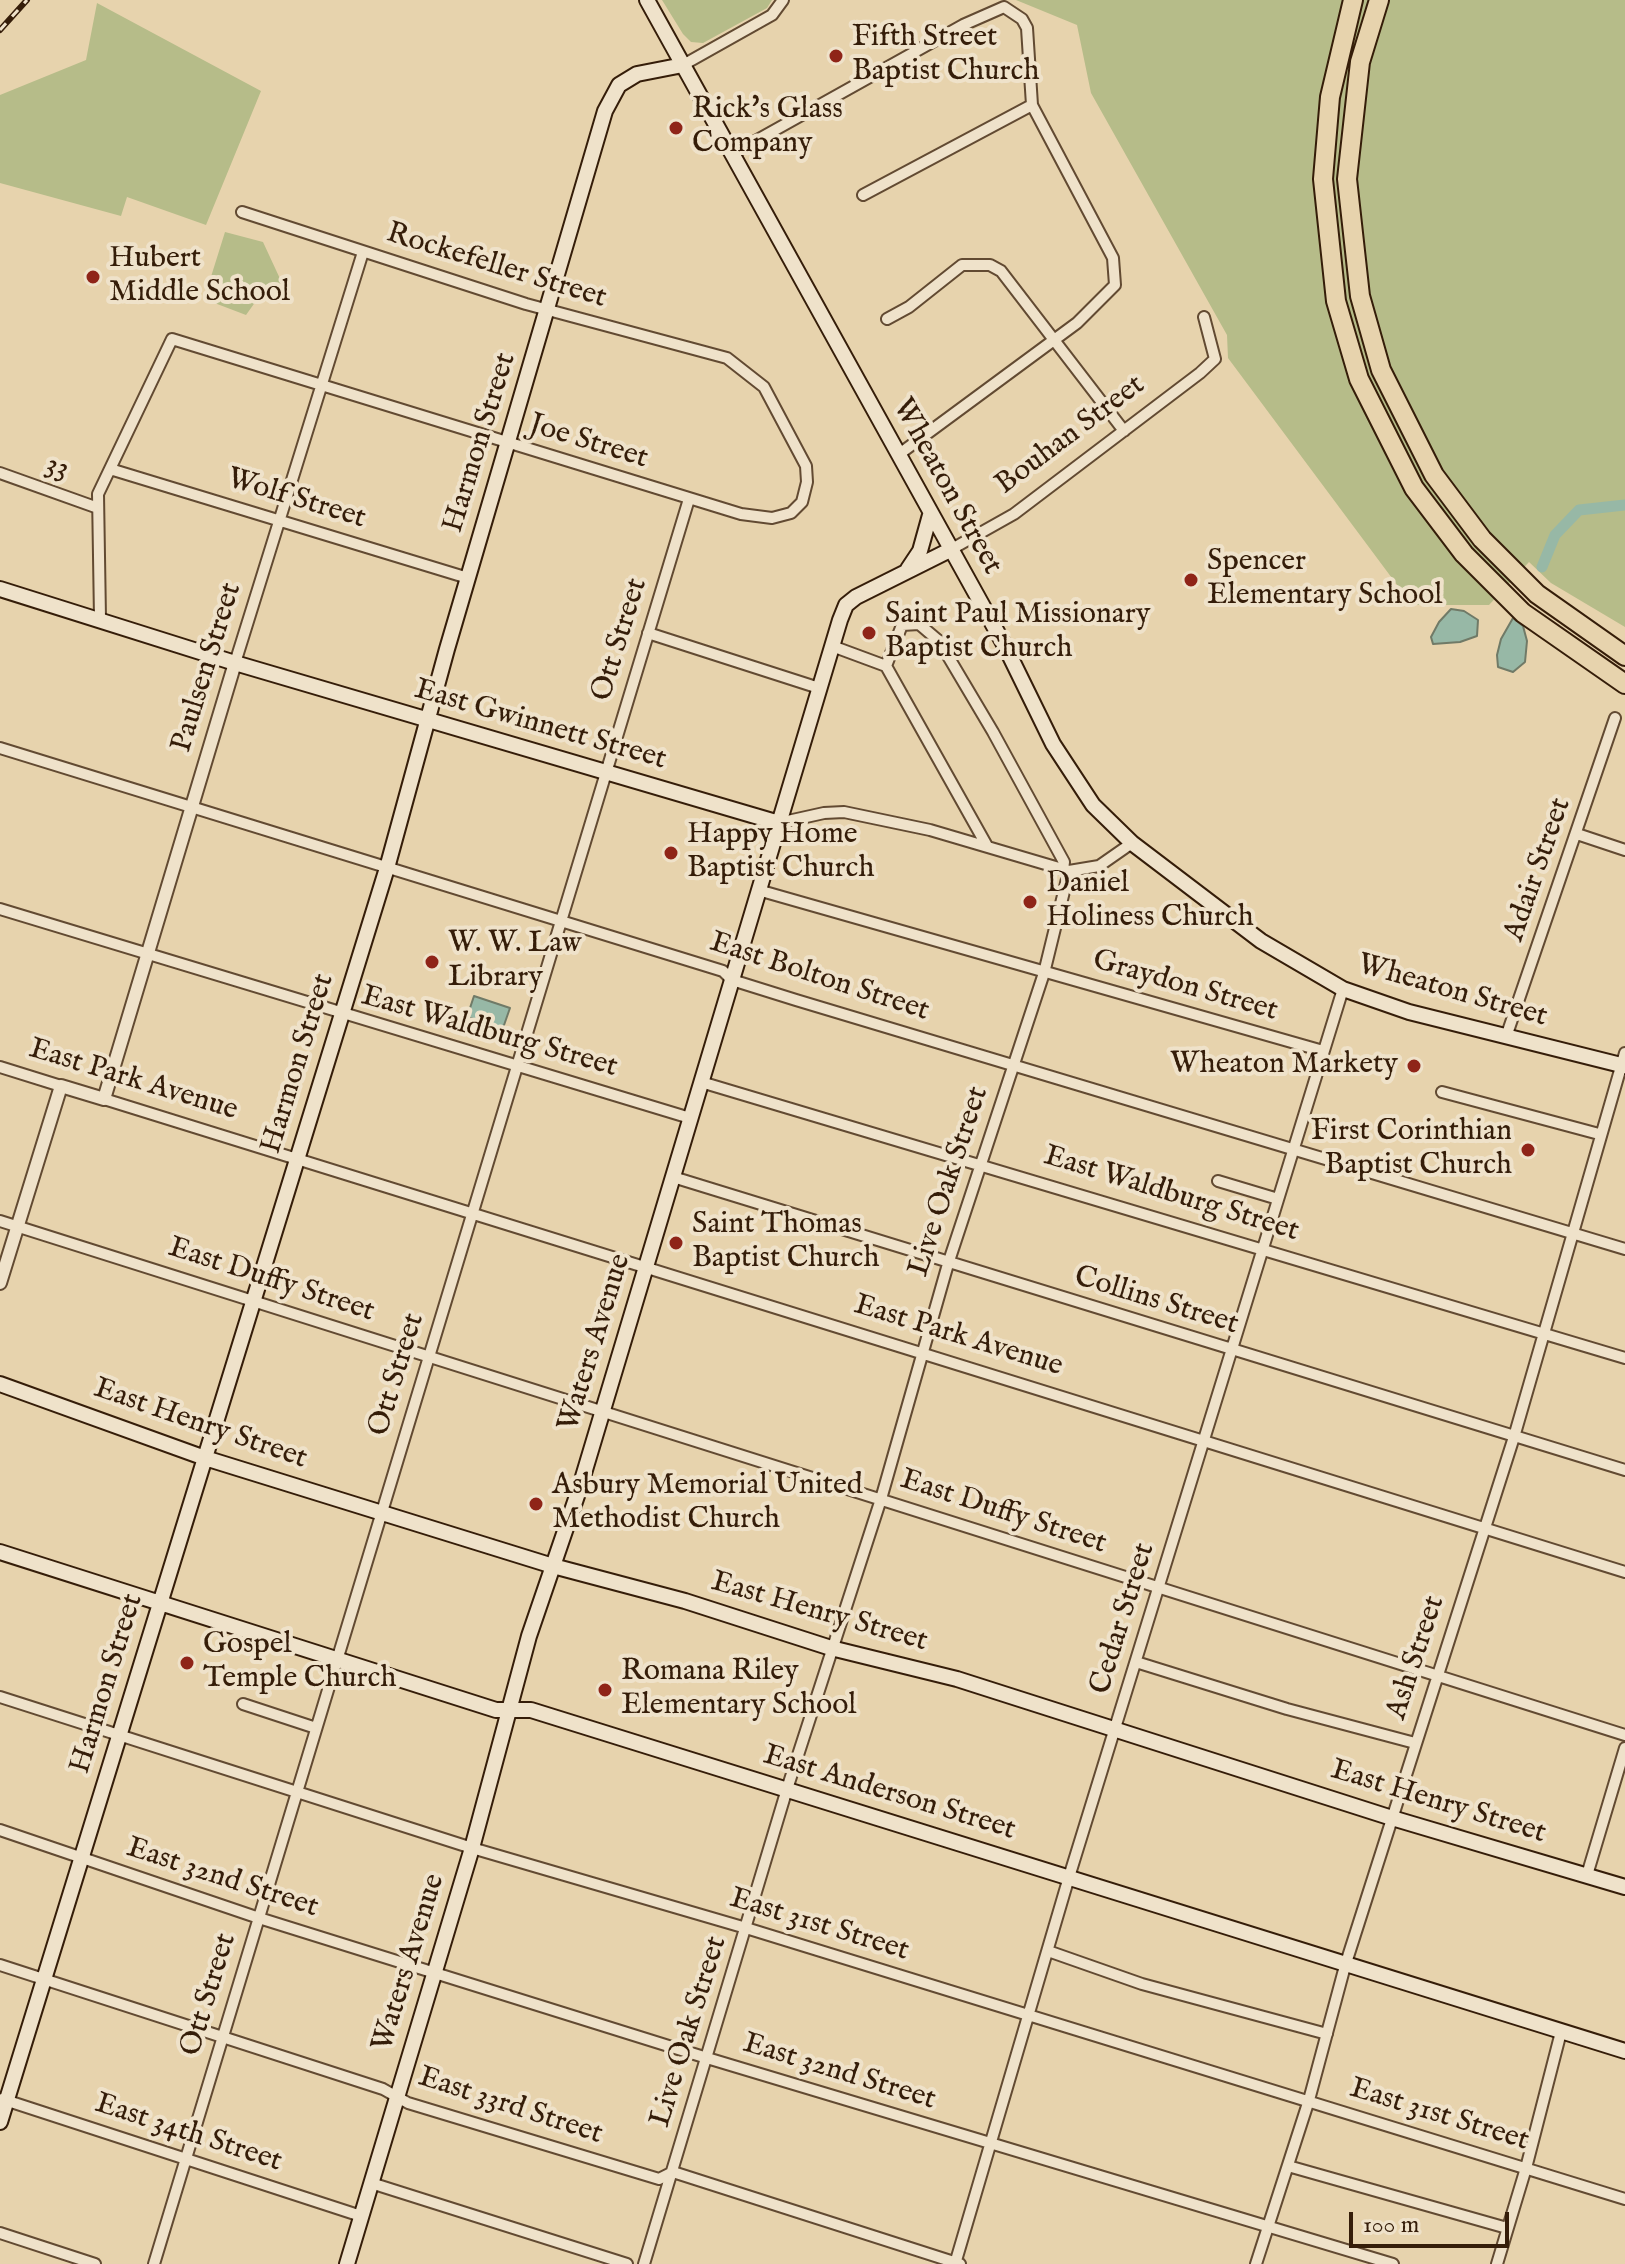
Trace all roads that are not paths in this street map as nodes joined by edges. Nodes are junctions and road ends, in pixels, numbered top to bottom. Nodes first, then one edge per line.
1 (647, 0) edge
2 (1353, 0) edge
3 (1379, 0) edge
4 (782, 3) edge
5 (683, 65) junction
6 (1032, 105) junction
7 (732, 154) junction
8 (863, 195) dead end
9 (242, 212) dead end
10 (363, 252) junction
11 (549, 308) junction
12 (1204, 317) dead end
13 (887, 319) dead end
14 (1053, 339) junction
15 (322, 386) junction
16 (1124, 431) junction
17 (508, 443) junction
18 (898, 455) junction
19 (110, 469) junction
20 (0, 473) edge
21 (689, 499) junction
22 (802, 499) joint
23 (98, 508) junction
24 (930, 515) junction
25 (281, 520) junction
26 (950, 550) junction
27 (906, 572) junction
28 (468, 578) junction
29 (0, 589) edge
30 (100, 618) junction
31 (840, 620) joint
32 (648, 633) junction
33 (832, 646) junction
34 (1625, 656) edge
35 (235, 663) junction
36 (886, 666) junction
37 (1625, 684) edge
38 (819, 688) junction
39 (1615, 718) dead end
40 (427, 721) junction
41 (0, 748) edge
42 (606, 771) junction
43 (193, 808) junction
44 (779, 823) junction
45 (1577, 834) junction
46 (1132, 843) junction
47 (987, 846) junction
48 (1625, 850) edge
49 (387, 868) junction
50 (1066, 870) junction
51 (758, 890) junction
52 (0, 909) edge
53 (561, 922) junction
54 (148, 955) junction
55 (1044, 973) junction
56 (732, 980) junction
57 (1343, 989) junction
58 (341, 1015) junction
59 (1506, 1037) junction
60 (1323, 1051) junction
61 (1624, 1061) edge
62 (516, 1064) junction
63 (1013, 1065) junction
64 (0, 1067) edge
65 (701, 1082) junction
66 (61, 1086) junction
67 (1442, 1092) dead end
68 (104, 1099) junction
69 (690, 1118) junction
70 (1599, 1134) junction
71 (1293, 1149) junction
72 (297, 1159) junction
73 (983, 1164) junction
74 (673, 1177) junction
75 (1218, 1181) dead end
76 (1278, 1199) junction
77 (472, 1214) junction
78 (0, 1221) edge
79 (18, 1226) junction
80 (1572, 1231) junction
81 (1264, 1248) junction
82 (1625, 1249) edge
83 (948, 1264) junction
84 (646, 1267) junction
85 (0, 1283) edge
86 (253, 1301) junction
87 (1545, 1333) junction
88 (1231, 1350) junction
89 (923, 1354) junction
90 (429, 1356) junction
91 (1625, 1358) edge
92 (0, 1384) edge
93 (603, 1411) junction
94 (1514, 1437) junction
95 (1205, 1441) junction
96 (205, 1458) junction
97 (1625, 1470) edge
98 (881, 1499) junction
99 (382, 1511) junction
100 (1483, 1528) junction
101 (0, 1552) edge
102 (553, 1566) junction
103 (1625, 1572) edge
104 (1159, 1587) junction
105 (159, 1604) junction
106 (831, 1648) junction
107 (337, 1660) junction
108 (1136, 1662) junction
109 (1438, 1675) junction
110 (0, 1697) edge
111 (243, 1704) dead end
112 (509, 1710) junction
113 (316, 1728) junction
114 (1115, 1728) junction
115 (1625, 1735) edge
116 (119, 1736) junction
117 (1415, 1743) junction
118 (1625, 1748) edge
119 (787, 1789) junction
120 (296, 1794) junction
121 (1392, 1818) junction
122 (0, 1830) edge
123 (472, 1848) junction
124 (81, 1858) junction
125 (1587, 1875) junction
126 (1069, 1877) junction
127 (1625, 1887) edge
128 (259, 1918) junction
129 (746, 1928) junction
130 (1048, 1951) junction
131 (0, 1965) edge
132 (1345, 1966) junction
133 (435, 1971) junction
134 (44, 1980) junction
135 (1030, 2015) junction
136 (1561, 2032) junction
137 (1327, 2034) junction
138 (223, 2039) junction
139 (1625, 2051) edge
140 (707, 2058) junction
141 (397, 2096) junction
142 (3, 2100) edge
143 (1309, 2100) junction
144 (0, 2122) edge
145 (989, 2144) junction
146 (186, 2159) junction
147 (1288, 2166) junction
148 (1526, 2168) junction
149 (673, 2172) junction
150 (371, 2183) junction
151 (1625, 2199) edge
152 (361, 2216) junction
153 (1268, 2226) junction
154 (1507, 2228) junction
155 (0, 2233) edge
156 (957, 2263) edge
157 (95, 2264) edge
158 (155, 2264) edge
159 (347, 2264) edge
160 (627, 2264) edge
161 (644, 2264) edge
162 (1256, 2264) edge
163 (1393, 2264) edge
164 (1497, 2264) edge

1 - 5 main road, Wheaton Street
2 - 37 highway
3 - 34 highway
4 - 5 street
5 - 7 main road, Wheaton Street
5 - 11 main road, Harmon Street
6 - 7 street
6 - 8 street
6 - 14 street
7 - 18 main road, Wheaton Street
9 - 10 street, Rockefeller Street
10 - 11 street, Rockefeller Street
10 - 15 street, Paulsen Street
11 - 17 main road, Harmon Street
11 - 22 street, Rockefeller Street
12 - 16 street, Bouhan Street
13 - 14 street
14 - 16 street
14 - 18 street
15 - 17 street, Joe Street
15 - 19 street, Joe Street
15 - 25 street, Paulsen Street
16 - 26 street, Bouhan Street
17 - 21 street, Joe Street
17 - 28 main road, Harmon Street
18 - 24 main road, Wheaton Street
19 - 23 street
19 - 25 street, Wolf Street
20 - 23 street, 33
21 - 22 street, Joe Street
21 - 32 street, Ott Street
23 - 30 street
24 - 26 main road, Wheaton Street
24 - 27 main road
25 - 28 street, Wolf Street
25 - 35 street, Paulsen Street
26 - 27 main road, Bouhan Street
26 - 46 main road, Wheaton Street
27 - 31 main road, Bouhan Street
28 - 40 main road, Harmon Street
29 - 30 main road, East Gwinnett Street
30 - 35 main road, East Gwinnett Street
31 - 33 main road, Waters Avenue
32 - 38 street
32 - 42 street, Ott Street
33 - 36 street
33 - 38 main road, Waters Avenue
35 - 40 main road, East Gwinnett Street
35 - 43 street, Paulsen Street
36 - 47 street
36 - 50 street
38 - 44 main road, Waters Avenue
39 - 45 street, Adair Street
40 - 42 main road, East Gwinnett Street
40 - 49 main road, Harmon Street
41 - 43 street, East Bolton Street
42 - 44 main road, East Gwinnett Street
42 - 53 street, Ott Street
43 - 49 street, East Bolton Street
43 - 54 street, Paulsen Street
44 - 47 street, East Gwinnett Street
44 - 51 main road, Waters Avenue
45 - 48 street
45 - 59 street, Adair Street
46 - 50 street
46 - 57 main road, Wheaton Street
47 - 50 street, East Gwinnett Street
49 - 53 street, East Bolton Street
49 - 58 main road, Harmon Street
50 - 55 street, Live Oak Street
51 - 55 street, Graydon Street
51 - 56 main road, Waters Avenue
52 - 54 street, East Waldburg Street
53 - 56 street, East Bolton Street
53 - 62 street, Ott Street
54 - 58 street, East Waldburg Street
54 - 68 street, Paulsen Street
55 - 60 street, Graydon Street
55 - 63 street, Live Oak Street
56 - 63 street, East Bolton Street
56 - 65 main road, Waters Avenue
57 - 59 main road, Wheaton Street
57 - 60 street, Cedar Street
58 - 62 street, East Waldburg Street
58 - 72 main road, Harmon Street
59 - 61 main road, Wheaton Street
60 - 71 street, Cedar Street
61 - 70 street, Ash Street
62 - 69 street, East Waldburg Street
62 - 77 street, Ott Street
63 - 71 street, East Bolton Street
63 - 73 street, Live Oak Street
64 - 66 street, East Park Avenue
65 - 69 main road, Waters Avenue
65 - 73 street, East Waldburg Street
66 - 68 street, East Park Avenue
66 - 79 street
67 - 70 street
68 - 72 street, East Park Avenue
69 - 74 main road, Waters Avenue
70 - 80 street, Ash Street
71 - 76 street, Cedar Street
71 - 80 street, East Bolton Street
72 - 77 street, East Park Avenue
72 - 86 main road, Harmon Street
73 - 81 street, East Waldburg Street
73 - 83 street, Live Oak Street
74 - 83 street, Collins Street
74 - 84 main road, Waters Avenue
75 - 76 street
76 - 81 street, Cedar Street
77 - 84 street, East Park Avenue
77 - 90 street, Ott Street
78 - 79 street, East Duffy Street
79 - 85 street
79 - 86 street, East Duffy Street
80 - 82 street, East Bolton Street
80 - 87 street, Ash Street
81 - 87 street, East Waldburg Street
81 - 88 street, Cedar Street
83 - 88 street, Collins Street
83 - 89 street, Live Oak Street
84 - 89 street, East Park Avenue
84 - 93 main road, Waters Avenue
86 - 90 street, East Duffy Street
86 - 96 main road, Harmon Street
87 - 91 street, East Waldburg Street
87 - 94 street, Ash Street
88 - 94 street, Collins Street
88 - 95 street, Cedar Street
89 - 95 street, East Park Avenue
89 - 98 street, Live Oak Street
90 - 93 street, East Duffy Street
90 - 99 street, Ott Street
92 - 96 main road, East Henry Street
93 - 98 street, East Duffy Street
93 - 102 main road, Waters Avenue
94 - 97 street, Collins Street
94 - 100 street, Ash Street
95 - 100 street, East Park Avenue
95 - 104 street, Cedar Street
96 - 99 main road, East Henry Street
96 - 105 main road, Harmon Street
98 - 104 street, East Duffy Street
98 - 106 street, Live Oak Street
99 - 102 main road, East Henry Street
99 - 107 street, Ott Street
100 - 103 street, East Park Avenue
100 - 109 street, Ash Street
101 - 105 main road, East Anderson Street
102 - 106 main road, East Henry Street
102 - 112 main road, Waters Avenue
104 - 108 street, Cedar Street
104 - 109 street, East Duffy Street
105 - 107 main road, East Anderson Street
105 - 116 main road, Harmon Street
106 - 114 main road, East Henry Street
106 - 119 street, Live Oak Street
107 - 112 main road, East Anderson Street
107 - 113 street, Ott Street
108 - 114 street, Cedar Street
108 - 117 street
109 - 115 street, East Duffy Street
109 - 117 street, Ash Street
110 - 116 street, East 31st Street
111 - 113 street
112 - 119 main road, East Anderson Street
112 - 123 main road, Waters Avenue
113 - 120 street, Ott Street
114 - 121 main road, East Henry Street
114 - 126 street, Cedar Street
116 - 120 street, East 31st Street
116 - 124 main road, Harmon Street
117 - 121 street, Ash Street
118 - 125 street
119 - 126 main road, East Anderson Street
119 - 129 street, Live Oak Street
120 - 123 street, East 31st Street
120 - 128 street, Ott Street
121 - 125 main road, East Henry Street
121 - 132 street, Ash Street
122 - 124 street, East 32nd Street
123 - 129 street, East 31st Street
123 - 133 main road, Waters Avenue
124 - 128 street, East 32nd Street
124 - 134 main road, Harmon Street
125 - 127 main road, East Henry Street
126 - 130 street, Cedar Street
126 - 132 main road, East Anderson Street
128 - 133 street, East 32nd Street
128 - 138 street, Ott Street
129 - 135 street, East 31st Street
129 - 140 street, Live Oak Street
130 - 135 street, Cedar Street
130 - 137 street
131 - 134 street, East 33rd Street
132 - 136 main road, East Anderson Street
132 - 137 street, Ash Street
133 - 140 street, East 32nd Street
133 - 141 main road, Waters Avenue
134 - 138 street, East 33rd Street
134 - 142 main road, Harmon Street
135 - 143 street, East 31st Street
135 - 145 street, Cedar Street
136 - 139 main road, East Anderson Street
136 - 148 street
137 - 143 street, Ash Street
138 - 141 street, East 33rd Street
138 - 146 street, Ott Street
140 - 145 street, East 32nd Street
140 - 149 street, Live Oak Street
141 - 149 street, East 33rd Street
141 - 150 main road, Waters Avenue
142 - 144 main road, Harmon Street
142 - 146 street, East 34th Street
143 - 147 street, Ash Street
143 - 148 street, East 31st Street
145 - 153 street, East 32nd Street
145 - 156 street, Cedar Street
146 - 152 street, East 34th Street
146 - 158 street, Ott Street
147 - 153 street, Ash Street
147 - 154 street
148 - 151 street, East 31st Street
148 - 154 street
149 - 156 street, East 33rd Street
149 - 161 street, Live Oak Street
150 - 152 main road, Waters Avenue
150 - 160 street
152 - 159 main road, Waters Avenue
153 - 162 street, Ash Street
153 - 163 street, East 32nd Street
154 - 164 street
155 - 157 street

